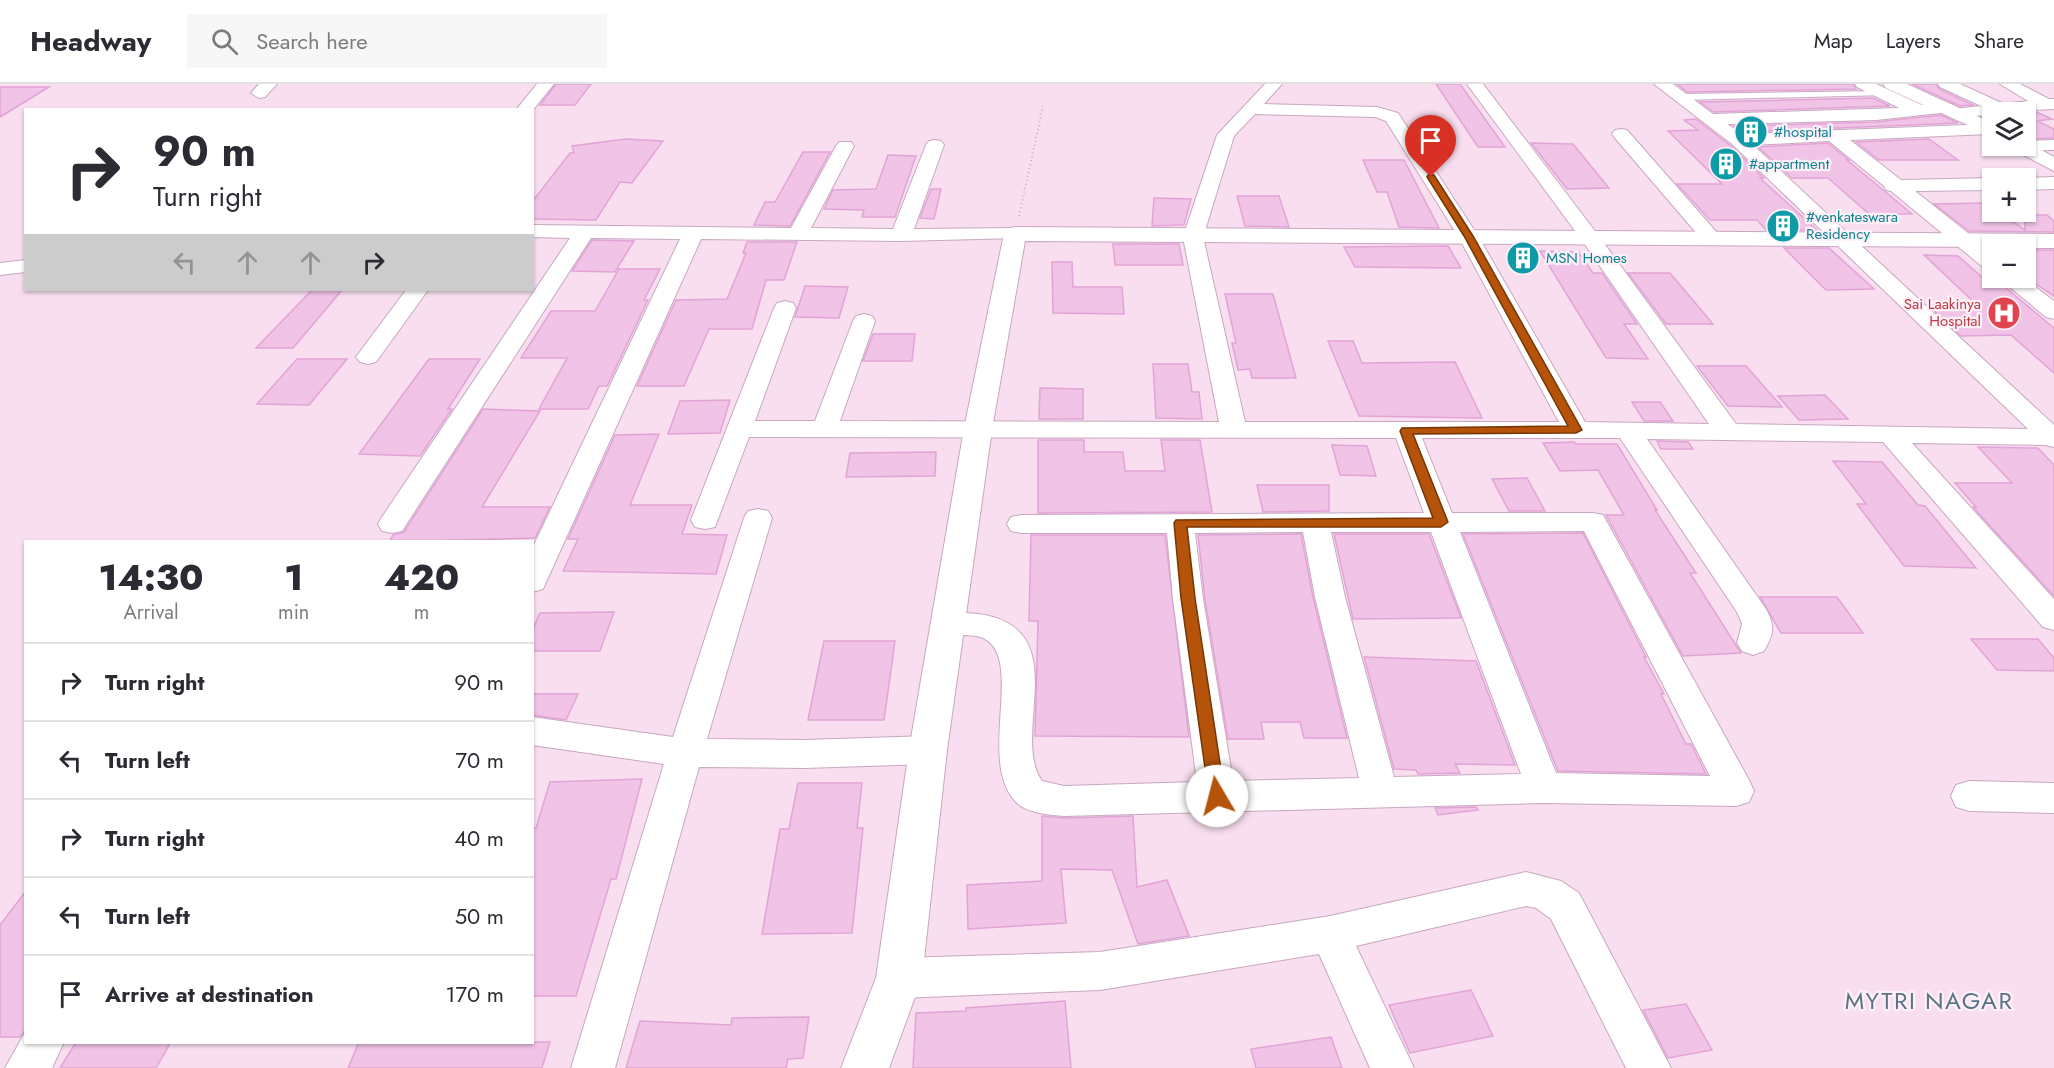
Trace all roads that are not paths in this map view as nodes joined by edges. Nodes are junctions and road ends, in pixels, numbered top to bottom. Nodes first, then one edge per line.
1 (546, 84) edge
2 (1274, 84) edge
3 (1475, 84) edge
4 (1662, 84) edge
5 (1863, 84) edge
6 (1946, 84) edge
7 (2008, 84) edge
8 (2037, 84) edge
9 (1888, 88) edge
10 (1680, 97) junction
11 (2052, 101) edge
12 (1986, 102) edge
13 (2036, 104) edge
14 (526, 108) edge
15 (1251, 109) junction
16 (1982, 109) edge
17 (1938, 110) junction
18 (1711, 119) junction
19 (1982, 127) edge
20 (1982, 130) edge
21 (1621, 134) dead end
22 (1835, 137) junction
23 (1738, 140) junction
24 (935, 145) dead end
25 (2054, 145) edge
26 (845, 146) dead end
27 (2036, 146) edge
28 (2036, 154) edge
29 (2054, 165) edge
30 (2054, 183) edge
31 (1982, 184) edge
32 (2036, 184) edge
33 (1893, 186) junction
34 (534, 231) edge
35 (584, 232) junction
36 (693, 233) junction
37 (798, 233) junction
38 (1015, 234) junction
39 (901, 235) junction
40 (1468, 236) junction
41 (1193, 237) junction
42 (1591, 239) junction
43 (1712, 239) junction
44 (1841, 239) junction
45 (2054, 240) edge
46 (1963, 241) junction
47 (1982, 255) edge
48 (24, 266) edge
49 (0, 269) edge
50 (2023, 288) edge
51 (416, 291) edge
52 (785, 308) dead end
53 (2054, 312) edge
54 (864, 321) dead end
55 (368, 357) dead end
56 (825, 428) junction
57 (1233, 428) junction
58 (740, 429) junction
59 (978, 429) junction
60 (1405, 430) junction
61 (1576, 430) junction
62 (1628, 430) junction
63 (1728, 432) junction
64 (1890, 434) junction
65 (2053, 438) edge
66 (758, 518) dead end
67 (705, 520) dead end
68 (1441, 522) junction
69 (1180, 523) junction
70 (1315, 523) junction
71 (392, 524) dead end
72 (1021, 524) dead end
73 (534, 578) edge
74 (2054, 619) edge
75 (949, 625) junction
76 (1753, 643) dead end
77 (534, 731) edge
78 (928, 750) junction
79 (685, 753) junction
80 (1544, 788) junction
81 (1381, 794) junction
82 (1217, 796) junction
83 (1969, 796) dead end
84 (2054, 798) edge
85 (1330, 934) junction
86 (899, 978) junction
87 (43, 1044) edge
88 (27, 1068) edge
89 (593, 1068) edge
90 (865, 1068) edge
91 (1392, 1068) edge
92 (1649, 1068) edge

1 - 14 street
2 - 15 street
3 - 42 street
4 - 10 street
5 - 9 street
6 - 12 street
7 - 11 street
8 - 11 street
9 - 10 lane
9 - 17 street
9 - 17 street
10 - 18 street
11 - 13 street
15 - 40 street
15 - 41 street
16 - 17 street
17 - 18 street
17 - 19 street
18 - 23 street
20 - 22 street
21 - 43 street
22 - 23 street
22 - 33 street
23 - 44 street
24 - 39 street
25 - 27 street
26 - 37 street
28 - 29 street
30 - 32 street
31 - 33 street
33 - 46 street
34 - 35 street
35 - 36 street
35 - 71 street
36 - 37 street
36 - 73 street
37 - 39 street
38 - 39 street
38 - 41 street
38 - 59 street
40 - 41 street
40 - 42 street
40 - 61 street
41 - 57 street
42 - 43 street
42 - 63 street
43 - 44 street
44 - 46 street
44 - 65 street
45 - 46 street
46 - 47 street
48 - 49 street
50 - 53 street
51 - 55 street
52 - 58 street
54 - 56 street
56 - 58 street
56 - 59 street
57 - 59 street
57 - 60 street
58 - 67 street
59 - 75 street
60 - 61 street
60 - 68 street
61 - 62 street
62 - 63 street
62 - 76 street
63 - 64 street
64 - 65 street
64 - 74 street
66 - 79 street
68 - 70 street
68 - 80 street
68 - 80 street
69 - 70 street
69 - 72 street
69 - 82 street
70 - 81 street
75 - 78 street
75 - 82 street
77 - 79 street
78 - 79 street
78 - 86 street
79 - 89 street
80 - 81 street
81 - 82 street
83 - 84 street
85 - 86 street
85 - 91 street
85 - 92 street
86 - 90 street
87 - 88 street

